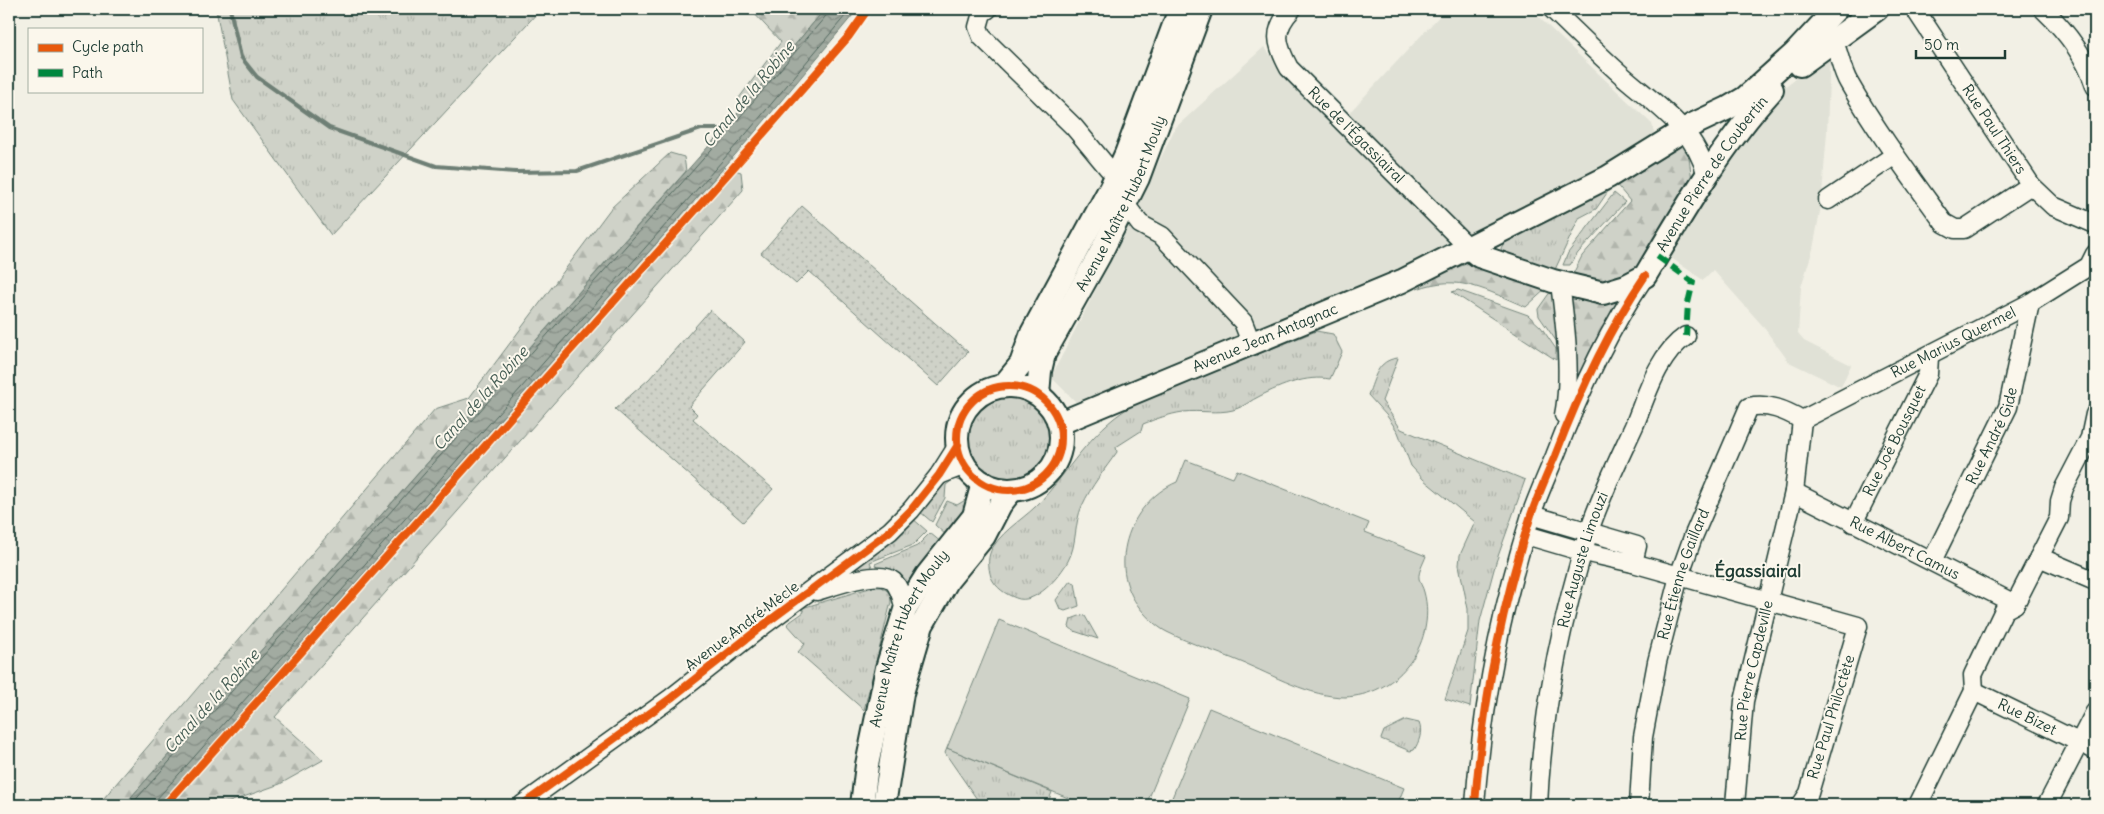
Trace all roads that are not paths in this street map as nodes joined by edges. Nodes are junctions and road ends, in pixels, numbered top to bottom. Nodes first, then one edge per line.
1 (988, 9) edge
2 (1180, 9) edge
3 (1202, 9) edge
4 (1292, 9) edge
5 (1552, 9) edge
6 (1836, 9) edge
7 (1877, 9) edge
8 (1915, 9) edge
9 (2043, 9) edge
10 (1833, 40) junction
11 (1618, 72) junction
12 (2095, 86) edge
13 (1682, 129) junction
14 (1657, 148) junction
15 (1895, 155) junction
16 (1121, 163) junction
17 (1707, 176) junction
18 (2031, 185) junction
19 (1828, 200) dead end
20 (1125, 204) junction
21 (1140, 224) junction
22 (2095, 225) edge
23 (1112, 231) junction
24 (1454, 231) junction
25 (1500, 233) junction
26 (2095, 245) edge
27 (1469, 248) junction
28 (2095, 254) edge
29 (1440, 262) junction
30 (1505, 265) junction
31 (1645, 276) junction
32 (1560, 283) junction
33 (2030, 303) junction
34 (1686, 336) dead end
35 (1252, 345) junction
36 (1929, 357) junction
37 (1003, 386) junction
38 (1038, 394) junction
39 (2095, 414) edge
40 (1802, 420) junction
41 (1060, 422) junction
42 (962, 455) junction
43 (1555, 455) junction
44 (983, 483) junction
45 (1012, 490) junction
46 (1794, 492) junction
47 (1531, 515) junction
48 (1853, 523) junction
49 (1588, 534) junction
50 (1526, 535) junction
51 (1584, 552) junction
52 (2039, 558) junction
53 (1932, 561) junction
54 (1633, 563) junction
55 (1679, 576) junction
56 (2095, 581) edge
57 (809, 592) junction
58 (1768, 600) junction
59 (2015, 604) junction
60 (905, 610) junction
61 (1974, 691) junction
62 (2095, 712) edge
63 (2079, 742) junction
64 (2095, 750) edge
65 (522, 805) edge
66 (862, 805) edge
67 (884, 805) edge
68 (1475, 805) edge
69 (1538, 805) edge
70 (1639, 805) edge
71 (1734, 805) edge
72 (1801, 805) edge
73 (1918, 805) edge
74 (2047, 805) edge

1 - 16 street
2 - 16 main road, Avenue Maître Hubert Mouly
3 - 20 main road, Avenue Maître Hubert Mouly
4 - 24 street, Rue de l'Égassiairal
5 - 11 street
6 - 13 main road, Avenue Jean Antagnac
7 - 10 main road, Avenue Pierre de Coubertin
8 - 18 street, Rue Paul Thiers
9 - 12 street
10 - 15 street
10 - 17 main road, Avenue Pierre de Coubertin
11 - 13 street
11 - 14 street
13 - 14 main road, Avenue Jean Antagnac
13 - 17 street
14 - 25 main road, Avenue Jean Antagnac
15 - 18 street
15 - 19 street
16 - 37 main road, Avenue Maître Hubert Mouly
17 - 31 main road, Avenue Pierre de Coubertin
18 - 22 street, Rue Paul Thiers
20 - 21 street
20 - 23 main road, Avenue Maître Hubert Mouly
21 - 23 street
21 - 35 street
22 - 26 street
23 - 38 main road, Avenue Maître Hubert Mouly
24 - 25 street
24 - 27 street, Rue de l'Égassiairal
24 - 29 street
25 - 27 main road, Avenue Jean Antagnac
25 - 30 main road
27 - 29 main road, Avenue Jean Antagnac
27 - 30 main road
28 - 33 street, Rue Marius Quermel
29 - 35 main road, Avenue Jean Antagnac
30 - 32 main road
31 - 32 main road
31 - 43 street, Avenue Pierre de Coubertin
32 - 43 street, Avenue Pierre de Coubertin
33 - 36 street, Rue Marius Quermel
33 - 53 street, Rue André Gide
34 - 49 street, Rue Auguste Limouzi
35 - 41 main road, Avenue Jean Antagnac
36 - 40 street, Rue Marius Quermel
36 - 48 street, Rue Joë Bousquet
37 - 38 main road
37 - 42 main road
38 - 41 main road
39 - 52 street
40 - 46 street, Rue Pierre Capdeville
40 - 55 street, Rue Étienne Gaillard
41 - 45 main road
42 - 44 main road
42 - 57 street, Avenue André Mècle
43 - 47 street, Avenue Pierre de Coubertin
44 - 45 main road
44 - 60 main road, Avenue Maître Hubert Mouly
45 - 67 main road, Avenue Maître Hubert Mouly
46 - 48 street, Rue Albert Camus
46 - 58 street, Rue Pierre Capdeville
47 - 49 street
47 - 50 street, Avenue Pierre de Coubertin
48 - 53 street, Rue Albert Camus
49 - 51 street, Rue Auguste Limouzi
49 - 54 street
50 - 51 street
50 - 68 street, Avenue Pierre de Coubertin
51 - 54 street
51 - 69 street, Rue Auguste Limouzi
52 - 56 street
52 - 59 street
53 - 59 street, Rue Albert Camus
54 - 55 street
55 - 58 street
55 - 70 street, Rue Étienne Gaillard
57 - 60 street
57 - 65 street, Avenue André Mècle
58 - 71 street, Rue Pierre Capdeville
58 - 72 street, Rue Paul Philoctète
59 - 61 street
60 - 66 main road, Avenue Maître Hubert Mouly
61 - 63 street, Rue Bizet
61 - 73 street
62 - 63 street
63 - 64 street, Rue Bizet
63 - 74 street

